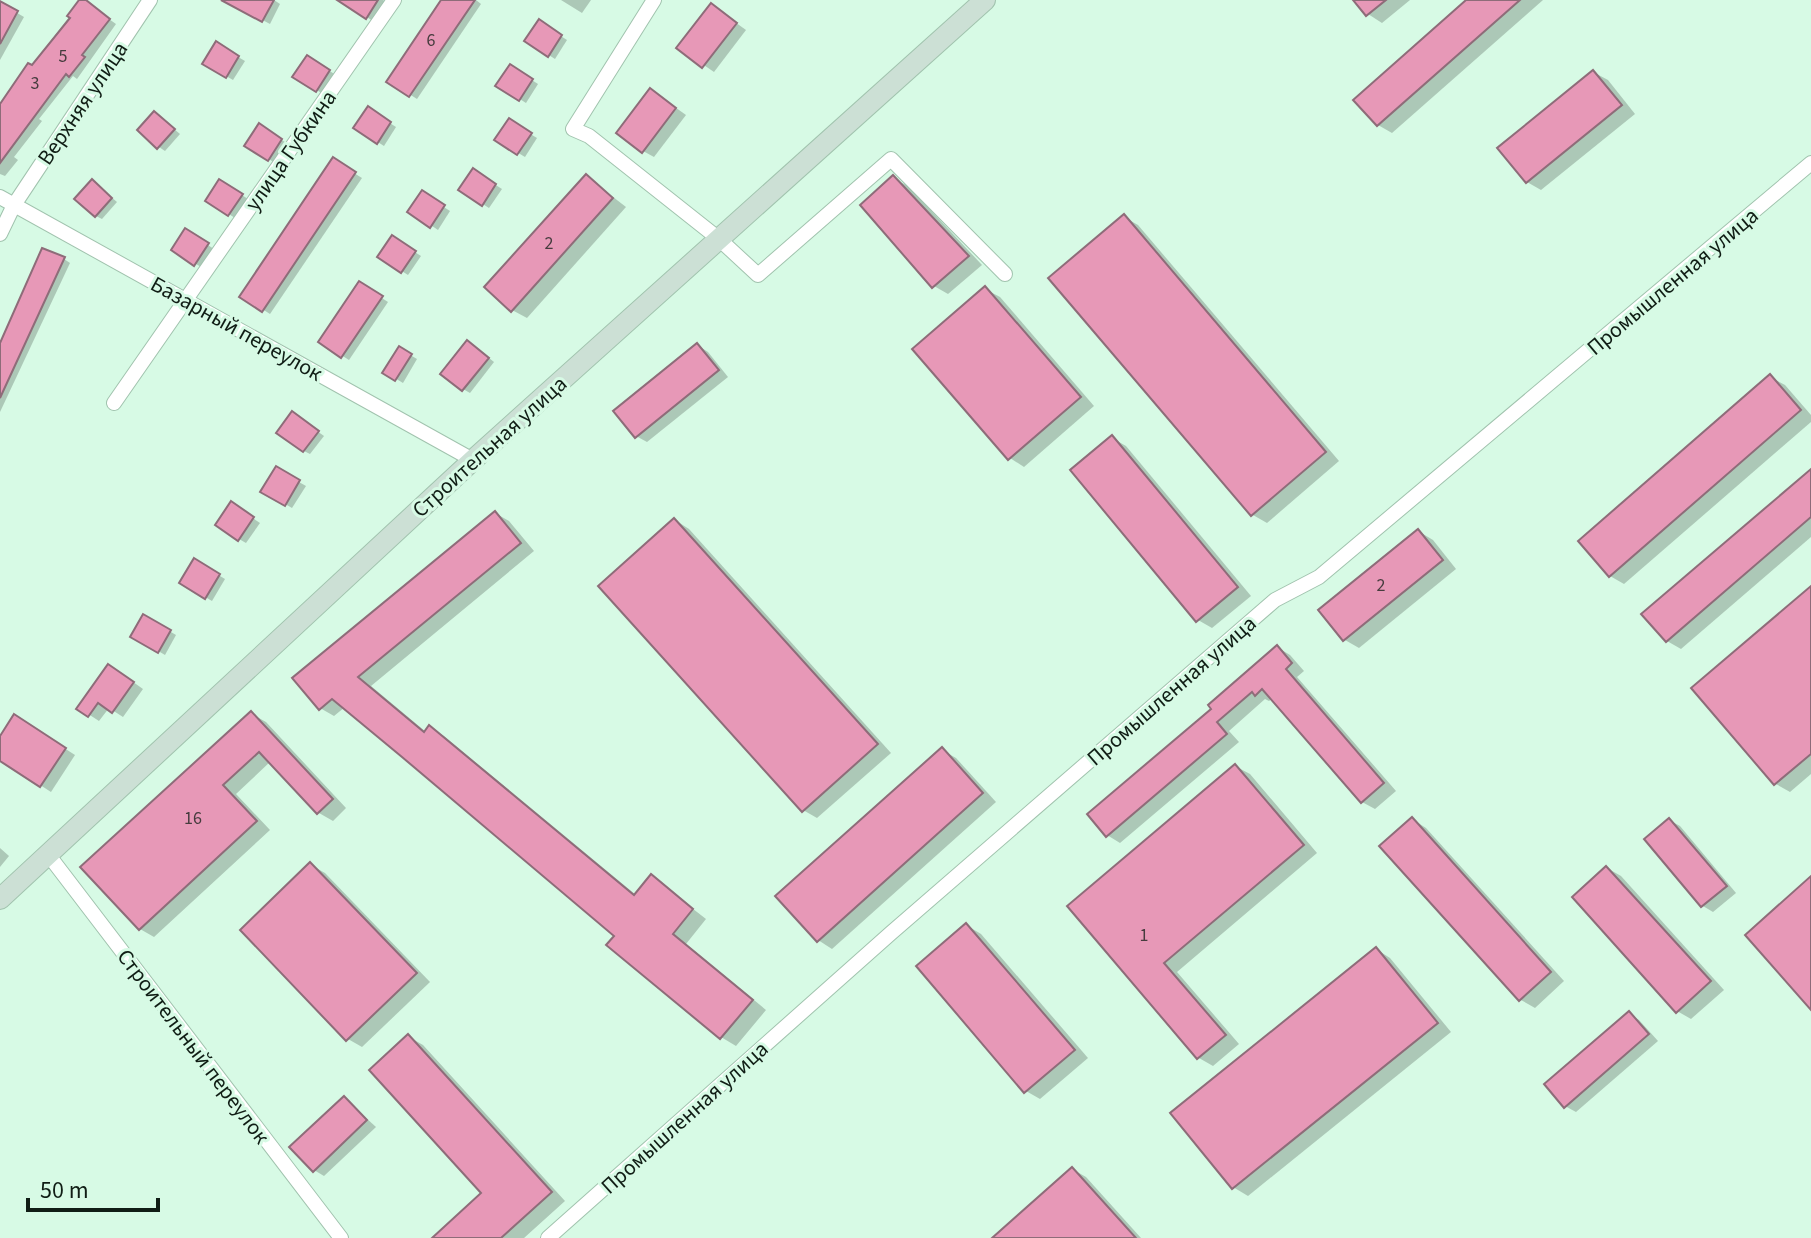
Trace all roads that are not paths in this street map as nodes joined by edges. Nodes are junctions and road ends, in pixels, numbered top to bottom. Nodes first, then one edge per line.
1 (150, 0) edge
2 (394, 0) edge
3 (654, 0) edge
4 (985, 0) edge
5 (1811, 163) edge
6 (0, 197) edge
7 (14, 205) junction
8 (0, 234) edge
9 (719, 239) junction
10 (1005, 274) dead end
11 (187, 299) junction
12 (114, 403) dead end
13 (473, 460) junction
14 (47, 853) junction
15 (0, 899) edge
16 (341, 1238) edge
17 (548, 1238) edge

1 - 7 street, Верхняя улица
2 - 11 street, улица Губкина
3 - 9 street
4 - 9 main road, Строительная улица
5 - 17 street, Промышленная улица
6 - 7 street, Базарный переулок
7 - 8 street, Верхняя улица
7 - 11 street, Базарный переулок
9 - 10 street
9 - 13 main road, Строительная улица
11 - 12 street, улица Губкина
11 - 13 street, Базарный переулок
13 - 14 main road, Строительная улица
14 - 15 main road, Строительная улица
14 - 16 street, Строительный переулок

